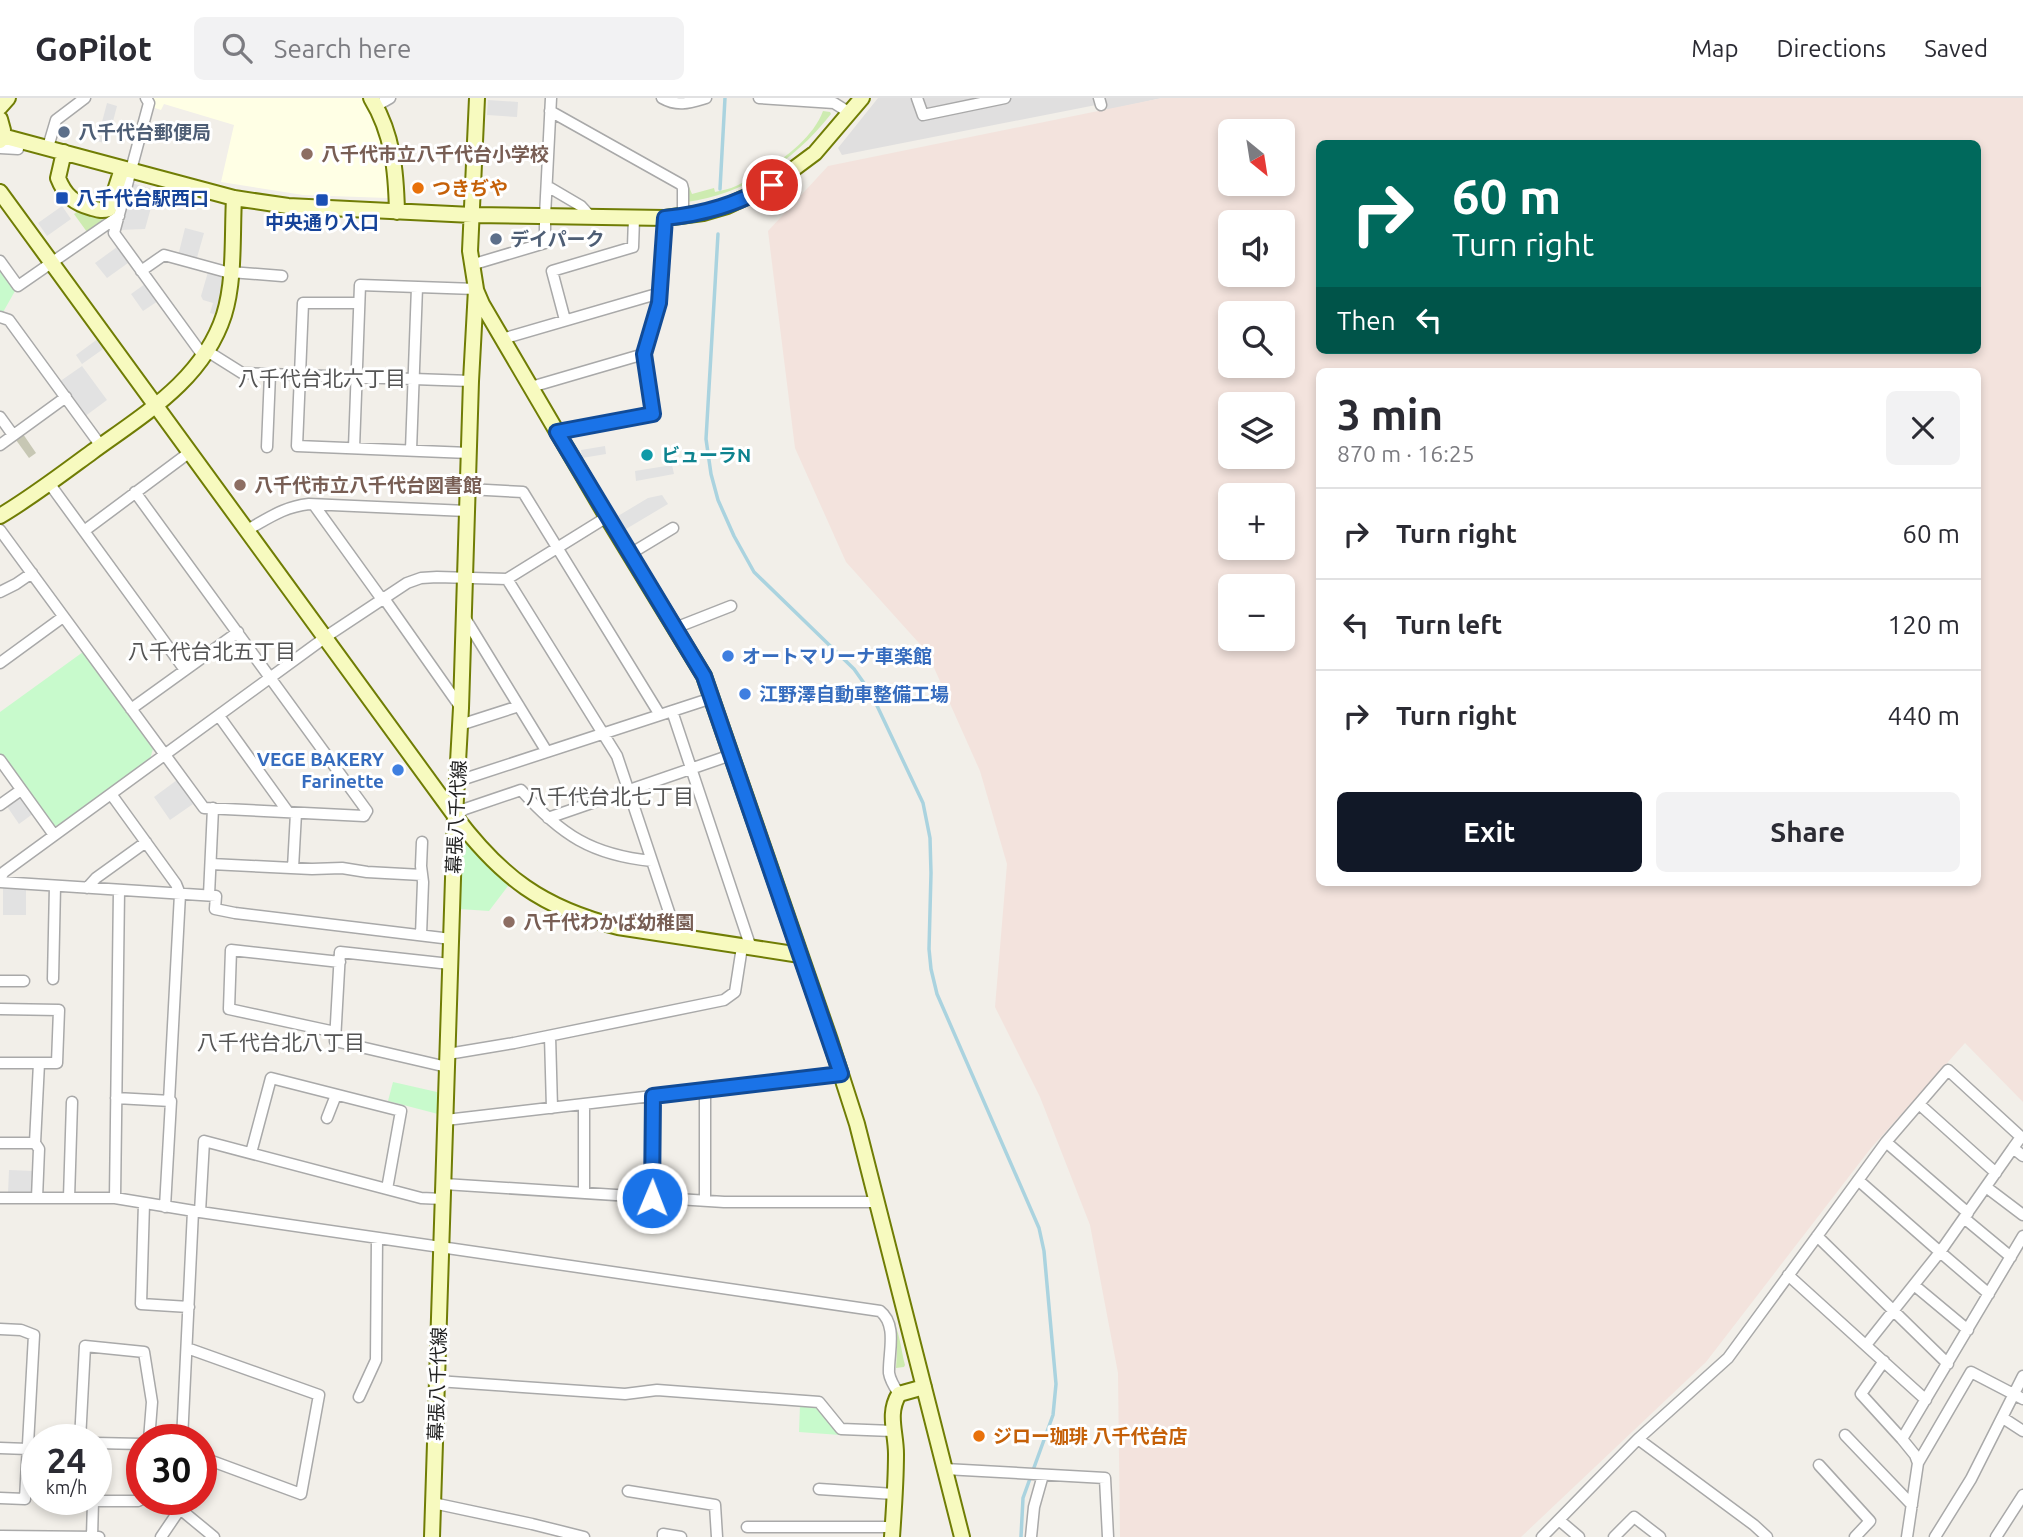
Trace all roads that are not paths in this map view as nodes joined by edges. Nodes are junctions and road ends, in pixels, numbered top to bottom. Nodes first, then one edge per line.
1 (8, 98) edge
2 (85, 98) edge
3 (146, 98) edge
4 (390, 98) edge
5 (477, 98) edge
6 (551, 98) edge
7 (662, 98) edge
8 (706, 98) edge
9 (759, 98) edge
10 (862, 98) edge
11 (917, 98) edge
12 (1005, 98) edge
13 (834, 101) edge
14 (373, 102) edge
15 (0, 107) edge
16 (551, 111) junction
17 (850, 113) junction
18 (0, 119) edge
19 (1, 142) edge
20 (48, 148) junction
21 (18, 149) dead end
22 (64, 152) junction
23 (126, 170) junction
24 (547, 186) junction
25 (0, 192) edge
26 (234, 198) junction
27 (397, 212) junction
28 (472, 215) junction
29 (119, 216) junction
30 (545, 216) junction
31 (683, 216) junction
32 (592, 218) junction
33 (634, 218) junction
34 (665, 218) junction
35 (0, 261) edge
36 (51, 262) junction
37 (471, 265) junction
38 (141, 271) junction
39 (230, 272) junction
40 (282, 276) dead end
41 (417, 286) junction
42 (476, 289) junction
43 (660, 293) junction
44 (359, 303) junction
45 (0, 317) edge
46 (565, 320) junction
47 (502, 339) junction
48 (205, 354) junction
49 (644, 354) junction
50 (270, 374) junction
51 (300, 375) junction
52 (357, 377) junction
53 (414, 379) junction
54 (471, 381) junction
55 (530, 387) junction
56 (66, 397) junction
57 (156, 405) junction
58 (0, 417) edge
59 (557, 432) junction
60 (13, 435) junction
61 (0, 445) edge
62 (101, 446) junction
63 (267, 447) dead end
64 (354, 448) junction
65 (411, 450) junction
66 (190, 452) junction
67 (469, 453) junction
68 (49, 483) junction
69 (468, 489) junction
70 (135, 492) junction
71 (314, 505) junction
72 (467, 511) junction
73 (0, 516) edge
74 (607, 517) junction
75 (673, 528) dead end
76 (0, 530) edge
77 (247, 530) junction
78 (84, 531) junction
79 (556, 548) junction
80 (630, 554) junction
81 (32, 573) junction
82 (465, 578) junction
83 (507, 579) junction
84 (0, 592) edge
85 (382, 598) junction
86 (731, 606) dead end
87 (463, 615) junction
88 (63, 617) junction
89 (675, 628) junction
90 (237, 632) junction
91 (325, 638) junction
92 (0, 663) edge
93 (185, 670) junction
94 (271, 678) junction
95 (712, 698) junction
96 (519, 706) junction
97 (461, 708) junction
98 (131, 709) junction
99 (672, 711) junction
100 (660, 715) junction
101 (219, 716) junction
102 (460, 725) junction
103 (603, 734) junction
104 (547, 752) junction
105 (165, 755) junction
106 (732, 755) junction
107 (0, 760) edge
108 (691, 769) junction
109 (458, 781) junction
110 (21, 790) junction
111 (629, 790) junction
112 (111, 794) junction
113 (0, 805) edge
114 (213, 808) junction
115 (292, 812) junction
116 (455, 816) junction
117 (548, 818) junction
118 (54, 835) junction
119 (146, 842) junction
120 (422, 842) dead end
121 (652, 861) junction
122 (211, 864) junction
123 (293, 868) junction
124 (422, 875) junction
125 (0, 880) edge
126 (55, 886) junction
127 (87, 888) junction
128 (119, 890) junction
129 (180, 894) junction
130 (209, 895) junction
131 (421, 935) junction
132 (677, 936) junction
133 (451, 939) junction
134 (746, 948) junction
135 (800, 955) junction
136 (340, 962) junction
137 (450, 964) junction
138 (53, 979) dead end
139 (0, 981) edge
140 (24, 981) dead end
141 (0, 1009) edge
142 (335, 1032) junction
143 (550, 1036) junction
144 (447, 1060) junction
145 (0, 1063) edge
146 (39, 1063) junction
147 (841, 1074) junction
148 (705, 1090) junction
149 (336, 1095) junction
150 (653, 1096) junction
151 (116, 1098) junction
152 (169, 1101) junction
153 (72, 1102) dead end
154 (584, 1104) junction
155 (1919, 1104) junction
156 (552, 1108) junction
157 (327, 1118) dead end
158 (446, 1120) junction
159 (1886, 1142) junction
160 (0, 1143) edge
161 (35, 1143) junction
162 (2013, 1148) junction
163 (251, 1153) junction
164 (2023, 1156) edge
165 (1996, 1173) junction
166 (1858, 1180) junction
167 (444, 1184) junction
168 (1986, 1186) junction
169 (387, 1189) junction
170 (584, 1193) junction
171 (0, 1198) edge
172 (37, 1198) junction
173 (69, 1198) junction
174 (115, 1198) junction
175 (652, 1198) junction
176 (443, 1199) junction
177 (705, 1201) junction
178 (878, 1202) junction
179 (145, 1203) junction
180 (166, 1206) junction
181 (197, 1212) junction
182 (1966, 1215) junction
183 (2023, 1215) edge
184 (1817, 1236) junction
185 (2023, 1236) edge
186 (377, 1238) junction
187 (442, 1247) junction
188 (1940, 1252) junction
189 (2011, 1257) junction
190 (1788, 1275) junction
191 (1914, 1285) junction
192 (1989, 1294) junction
193 (189, 1307) junction
194 (1892, 1310) junction
195 (0, 1329) edge
196 (1968, 1330) junction
197 (1866, 1345) junction
198 (187, 1348) junction
199 (1884, 1360) junction
200 (1948, 1364) junction
201 (2023, 1376) edge
202 (437, 1381) junction
203 (924, 1387) junction
204 (899, 1394) junction
205 (359, 1397) dead end
206 (2019, 1397) edge
207 (1926, 1399) junction
208 (2003, 1418) junction
209 (29, 1424) edge
210 (81, 1424) edge
211 (150, 1424) edge
212 (183, 1424) edge
213 (893, 1431) junction
214 (2023, 1431) edge
215 (1845, 1435) dead end
216 (1638, 1438) junction
217 (1902, 1439) junction
218 (0, 1448) edge
219 (21, 1449) edge
220 (217, 1463) edge
221 (1917, 1463) junction
222 (1819, 1465) dead end
223 (945, 1469) junction
224 (1041, 1475) junction
225 (819, 1489) dead end
226 (628, 1491) dead end
227 (894, 1494) junction
228 (2023, 1495) edge
229 (0, 1498) edge
230 (21, 1499) edge
231 (433, 1503) junction
232 (1912, 1505) junction
233 (94, 1515) edge
234 (174, 1515) edge
235 (191, 1515) edge
236 (1559, 1520) junction
237 (747, 1527) dead end
238 (892, 1532) edge
239 (563, 1534) edge
240 (0, 1536) edge
241 (34, 1536) edge
242 (96, 1537) edge
243 (161, 1537) edge
244 (214, 1537) edge
245 (432, 1537) edge
246 (584, 1537) edge
247 (663, 1537) edge
248 (681, 1537) edge
249 (717, 1537) edge
250 (962, 1537) edge
251 (1031, 1537) edge
252 (1108, 1537) edge
253 (1542, 1537) edge
254 (1579, 1537) edge
255 (1615, 1537) edge
256 (1660, 1537) edge
257 (1767, 1537) edge
258 (1855, 1537) edge
259 (1907, 1537) edge
260 (1935, 1537) edge
261 (1996, 1537) edge

1 - 15 street
2 - 20 street
3 - 23 street
4 - 14 street
5 - 28 street, 幕張八千代線
6 - 16 street
7 - 8 street
9 - 13 street
10 - 17 street
11 - 12 street
13 - 17 street
14 - 27 street
16 - 24 street
16 - 31 street
17 - 31 street
18 - 19 street
19 - 20 street
19 - 21 street
20 - 22 street
22 - 23 street
22 - 23 street
23 - 26 street
23 - 29 street
24 - 30 street
24 - 32 street
25 - 36 street
26 - 27 street
26 - 39 street
27 - 28 street
28 - 30 street
28 - 37 street, 幕張八千代線
29 - 36 street
29 - 38 street
30 - 32 street
30 - 37 street
31 - 34 street
32 - 33 street
33 - 34 street
33 - 46 street
34 - 43 street
35 - 36 street
36 - 57 street
37 - 42 street, 幕張八千代線
38 - 39 street
38 - 48 street
39 - 40 street
39 - 48 street
41 - 42 street
41 - 44 street
41 - 53 street
42 - 47 street
42 - 54 street, 幕張八千代線
43 - 46 street
43 - 49 street
44 - 51 street
44 - 52 street
45 - 56 street
46 - 47 street
47 - 55 street
48 - 50 street
48 - 57 street
49 - 55 street
49 - 59 street
50 - 51 street
50 - 63 street
51 - 52 street
51 - 64 street
52 - 53 street
52 - 64 street
53 - 54 street
53 - 65 street
54 - 67 street, 幕張八千代線
55 - 59 street
56 - 60 street
56 - 62 street
57 - 62 street
57 - 66 street
58 - 60 street
59 - 74 street
60 - 61 street
62 - 68 street
64 - 65 street
65 - 67 street
66 - 70 street
66 - 77 street
67 - 69 street, 幕張八千代線
68 - 73 street
68 - 78 street
69 - 72 street, 幕張八千代線
69 - 79 street
70 - 78 street
70 - 90 street
71 - 72 street
71 - 77 street
71 - 85 street
72 - 82 street, 幕張八千代線
74 - 79 street
74 - 80 street
75 - 80 street
76 - 81 street
77 - 91 street
78 - 93 street
79 - 83 street
79 - 100 street
80 - 89 street
81 - 84 street
81 - 88 street
82 - 83 street
82 - 85 street
82 - 87 street, 幕張八千代線
83 - 103 street
85 - 91 street
85 - 97 street
86 - 89 street
87 - 96 street
87 - 97 street, 幕張八千代線
88 - 92 street
88 - 98 street
89 - 95 street
90 - 93 street
90 - 94 street
91 - 94 street
91 - 116 street
93 - 98 street
94 - 101 street
94 - 115 street
95 - 99 street
95 - 106 street
96 - 102 street
96 - 104 street
97 - 102 street, 幕張八千代線
98 - 105 street
99 - 100 street
99 - 108 street
100 - 103 street
101 - 105 street
101 - 115 street
102 - 109 street, 幕張八千代線
103 - 104 street
103 - 111 street
104 - 109 street
105 - 112 street
105 - 114 street
106 - 108 street
106 - 135 street
107 - 110 street
108 - 111 street
108 - 134 street
109 - 116 street, 幕張八千代線
110 - 113 street
110 - 118 street
111 - 117 street
111 - 121 street
112 - 118 street
112 - 119 street
114 - 115 street
114 - 122 street
115 - 123 street
116 - 117 street
116 - 132 street
116 - 133 street, 幕張八千代線
117 - 121 street
118 - 125 street
119 - 127 street
119 - 129 street
120 - 124 street
121 - 132 street
122 - 123 street
122 - 130 street
123 - 124 street
124 - 131 street
125 - 126 street
126 - 127 street
126 - 138 street
127 - 128 street
128 - 129 street
128 - 151 street
129 - 130 street
129 - 152 street
130 - 131 street
131 - 133 street
132 - 134 street
133 - 137 street, 幕張八千代線
134 - 135 street
134 - 143 street
135 - 147 street
136 - 137 street
136 - 142 street
136 - 142 street
137 - 144 street, 幕張八千代線
139 - 140 street
141 - 146 street
142 - 144 street
143 - 144 street
143 - 156 street
144 - 158 street, 幕張八千代線
145 - 146 street
146 - 161 street
147 - 148 street
147 - 178 street
148 - 150 street
148 - 177 street
149 - 157 street
149 - 163 street
149 - 169 street
150 - 154 street
150 - 175 street
151 - 152 street
151 - 174 street
152 - 180 street
153 - 173 street
154 - 156 street
154 - 170 street
155 - 159 street
155 - 162 street
155 - 165 street
156 - 158 street
158 - 167 street, 幕張八千代線
159 - 166 street
159 - 182 street
160 - 161 street
161 - 172 street
162 - 164 street
162 - 165 street
163 - 169 street
163 - 181 street
165 - 168 street
166 - 184 street
166 - 188 street
167 - 170 street
167 - 176 street, 幕張八千代線
168 - 182 street
168 - 183 street
169 - 176 street
170 - 175 street
171 - 172 street
172 - 173 street
173 - 174 street
174 - 179 street
175 - 177 street
176 - 187 street, 幕張八千代線
177 - 178 street
178 - 203 street
179 - 180 street
179 - 193 street
180 - 181 street
181 - 186 street
181 - 193 street
182 - 188 street
182 - 189 street
184 - 190 street
184 - 194 street
185 - 189 street
186 - 187 street
186 - 205 street
187 - 202 street, 幕張八千代線
187 - 204 street
188 - 191 street
188 - 192 street
189 - 192 street
190 - 197 street
190 - 216 street
191 - 194 street
191 - 196 street
192 - 196 street
193 - 198 street
194 - 197 street
194 - 200 street
195 - 209 street
196 - 200 street
197 - 199 street
198 - 212 street
198 - 220 street
199 - 207 street
199 - 217 street
200 - 207 street
201 - 206 street
202 - 213 street
202 - 231 street, 幕張八千代線
203 - 204 street
203 - 223 street
204 - 213 street
206 - 208 street
206 - 221 street
207 - 217 street
208 - 214 street
208 - 260 street
210 - 211 street
213 - 227 street
215 - 232 street
216 - 236 street
216 - 257 street
217 - 221 street
218 - 219 street
221 - 232 street
222 - 258 street
223 - 224 street
223 - 250 street
224 - 251 street
224 - 252 street
225 - 227 street
226 - 249 street
227 - 238 street
228 - 261 street
229 - 230 street
231 - 239 street
231 - 245 street, 幕張八千代線
232 - 259 street
233 - 242 street
234 - 243 street
235 - 244 street
236 - 253 street
236 - 254 street
237 - 238 street
239 - 246 street
240 - 241 street
241 - 242 street
247 - 248 street
255 - 256 street

